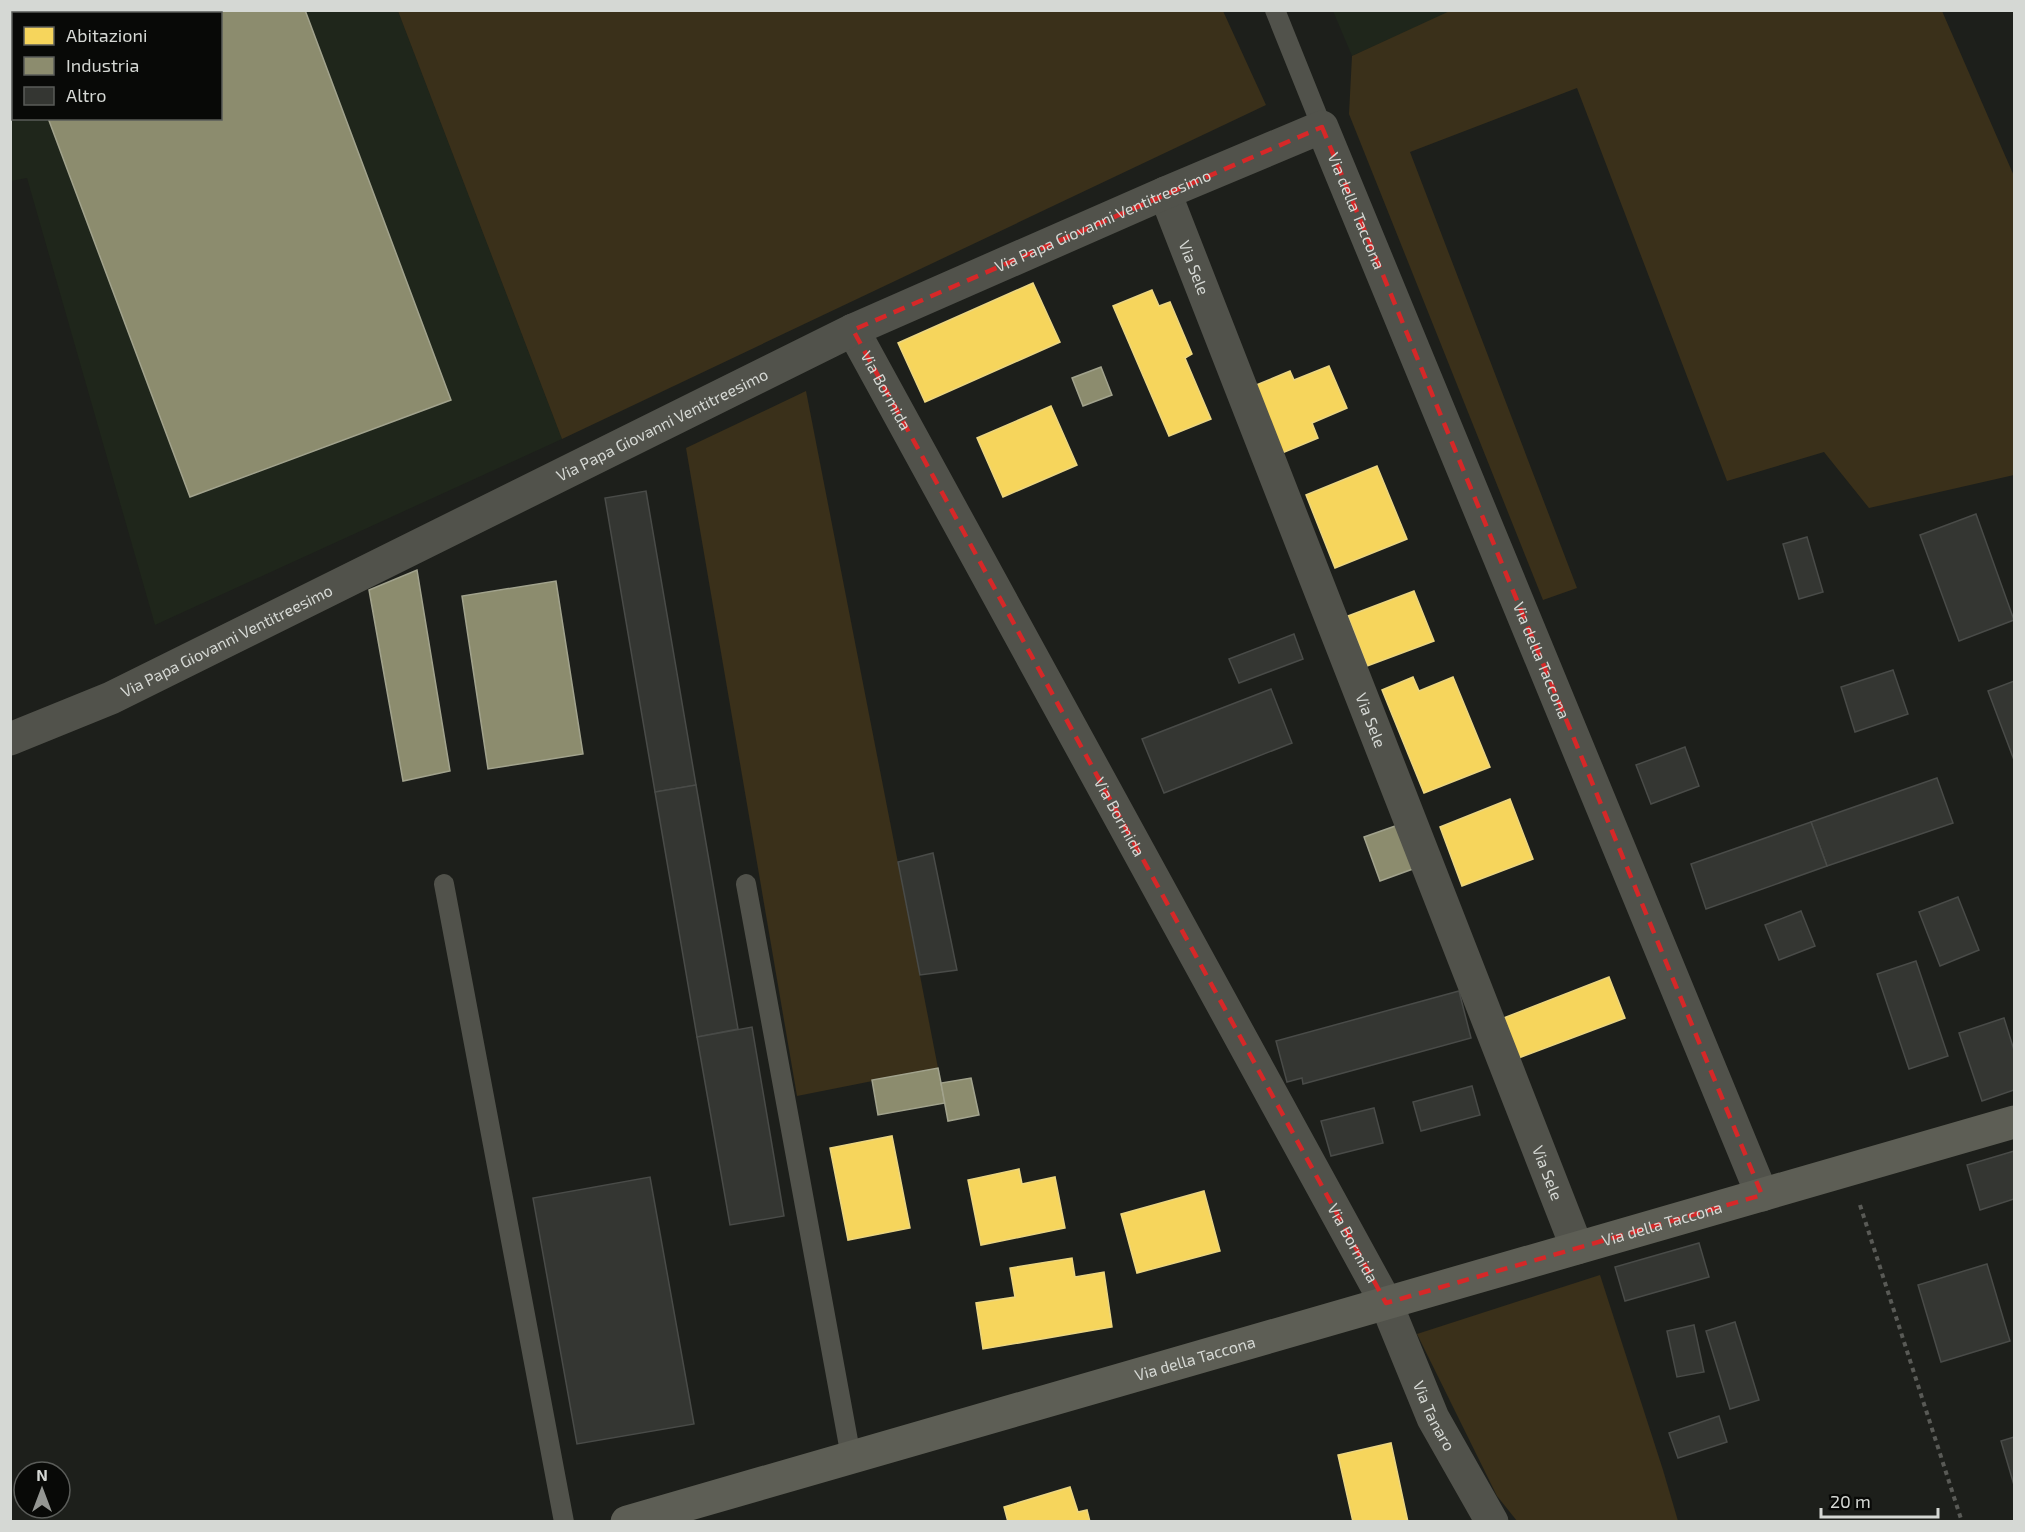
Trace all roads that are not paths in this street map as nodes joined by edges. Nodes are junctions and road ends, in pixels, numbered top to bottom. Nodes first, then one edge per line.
1 (1275, 10) edge
2 (1322, 127) junction
3 (1165, 193) junction
4 (853, 330) junction
5 (10, 739) edge
6 (444, 884) dead end
7 (746, 884) dead end
8 (2014, 1122) edge
9 (1762, 1195) junction
10 (1577, 1248) junction
11 (1386, 1303) junction
12 (851, 1457) junction
13 (564, 1521) edge
14 (627, 1521) edge
15 (1492, 1521) edge

1 - 2 lane
2 - 3 street, Via Papa Giovanni Ventitreesimo
2 - 9 street, Via della Taccona
3 - 4 street, Via Papa Giovanni Ventitreesimo
3 - 10 street, Via Sele
4 - 5 street, Via Papa Giovanni Ventitreesimo
4 - 11 street, Via Bormida
6 - 13 lane
7 - 12 lane
8 - 9 main road, Via della Taccona
9 - 10 main road, Via della Taccona
10 - 11 main road, Via della Taccona
11 - 12 main road, Via della Taccona
11 - 15 street, Via Tanaro
12 - 14 main road, Via della Taccona

